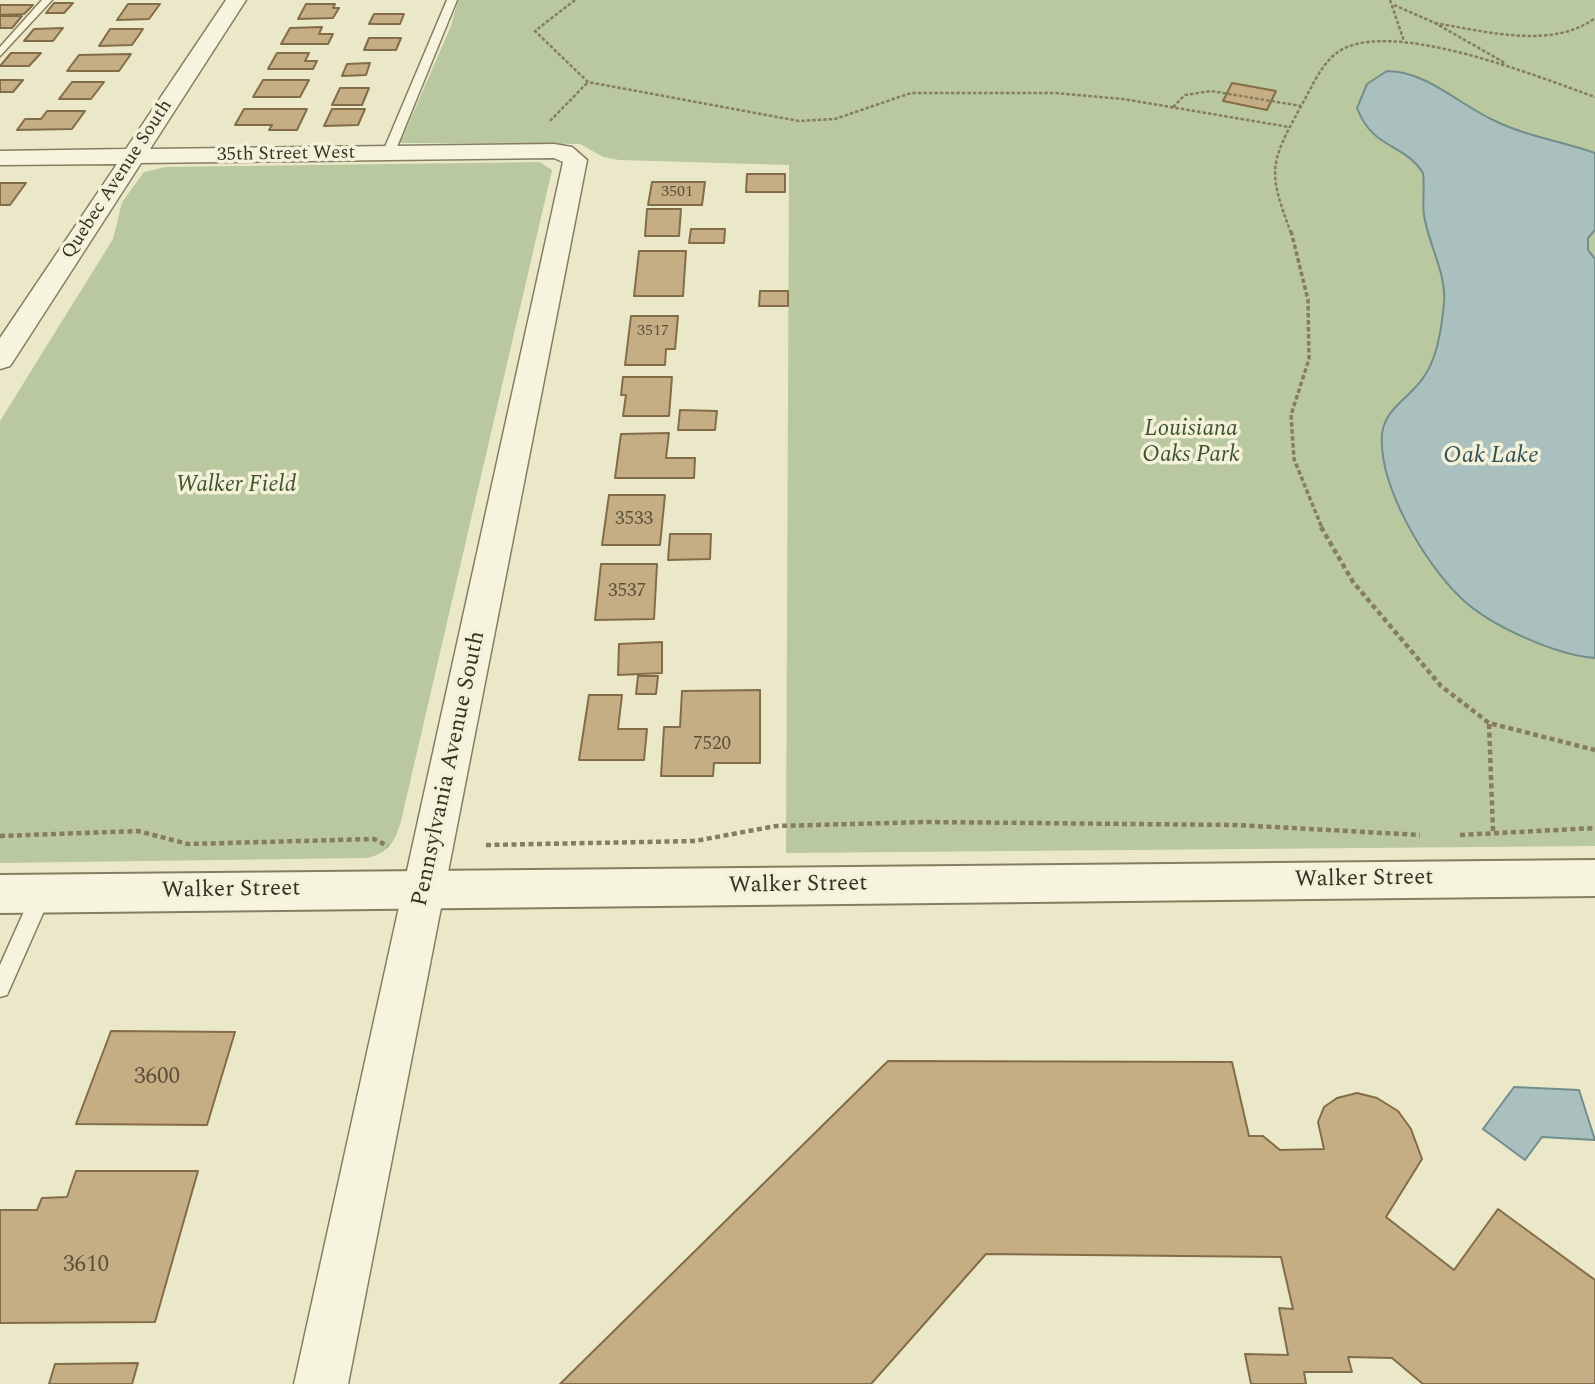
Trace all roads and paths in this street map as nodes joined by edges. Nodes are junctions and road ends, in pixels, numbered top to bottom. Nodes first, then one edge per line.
1 (47, 0) edge
2 (236, 0) edge
3 (452, 0) edge
4 (575, 0) edge
5 (1390, 0) edge
6 (1394, 5) junction
7 (1595, 18) edge
8 (1435, 23) junction
9 (1404, 41) junction
10 (0, 53) edge
11 (1508, 65) junction
12 (588, 82) junction
13 (1595, 97) edge
14 (1301, 106) junction
15 (1172, 107) junction
16 (1289, 127) junction
17 (388, 153) junction
18 (556, 154) junction
19 (133, 157) junction
20 (0, 158) edge
21 (0, 360) edge
22 (1489, 723) junction
23 (1595, 750) edge
24 (1595, 828) edge
25 (1493, 831) junction
26 (0, 836) edge
27 (1426, 836) dead end
28 (1452, 836) dead end
29 (429, 870) junction
30 (1595, 878) edge
31 (42, 893) junction
32 (0, 894) edge
33 (0, 988) edge
34 (321, 1384) edge

1 - 10 lane
2 - 19 street, Quebec Avenue South
3 - 17 lane
4 - 12 path
5 - 6 path
6 - 8 path
6 - 9 path
7 - 8 path
8 - 11 path
9 - 11 path
9 - 14 path
11 - 13 path
12 - 15 path
12 - 18 path
14 - 15 path
14 - 16 path
15 - 16 path
16 - 22 path
17 - 18 street, 35th Street West
17 - 19 street, 35th Street West
18 - 29 street, Pennsylvania Avenue South
19 - 20 street, 35th Street West
19 - 21 street, Quebec Avenue South
22 - 23 path
22 - 25 path
24 - 25 path
25 - 28 path
26 - 29 path
27 - 29 path
29 - 30 street, Walker Street
29 - 31 street, Walker Street
29 - 34 street, Pennsylvania Avenue South
31 - 32 street, Walker Street
31 - 33 lane

